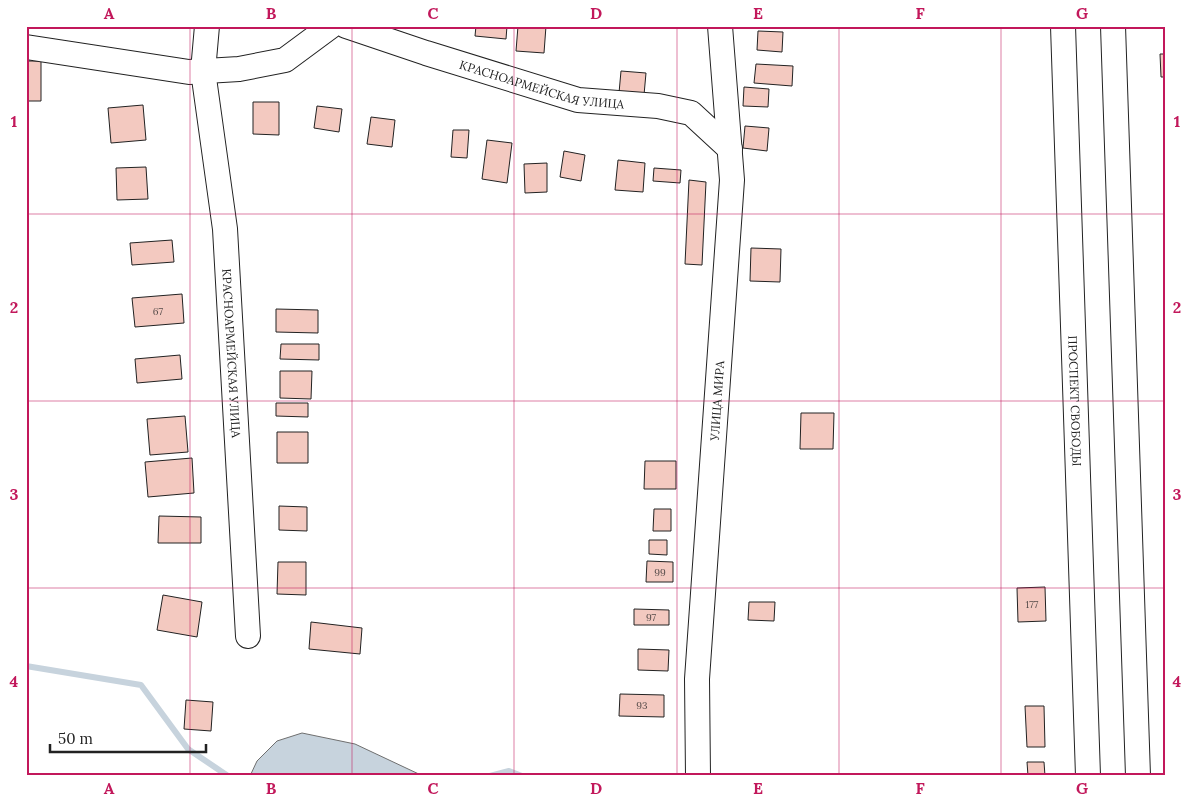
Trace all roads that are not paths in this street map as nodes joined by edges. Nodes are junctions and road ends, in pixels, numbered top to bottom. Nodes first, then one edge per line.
1 (207, 26) edge
2 (331, 26) edge
3 (346, 26) edge
4 (720, 26) edge
5 (1063, 26) edge
6 (1113, 26) edge
7 (26, 47) edge
8 (203, 71) junction
9 (730, 149) junction
10 (248, 636) dead end
11 (698, 776) edge
12 (1088, 776) edge
13 (1138, 776) edge

1 - 8 street, КРАСНОАРМЕЙСКАЯ УЛИЦА
2 - 8 street
3 - 9 street, КРАСНОАРМЕЙСКАЯ УЛИЦА
4 - 9 street, УЛИЦА МИРА
5 - 12 street, ПРОСПЕКТ СВОБОДЫ
6 - 13 street
7 - 8 street
8 - 10 street, КРАСНОАРМЕЙСКАЯ УЛИЦА
9 - 11 street, УЛИЦА МИРА

